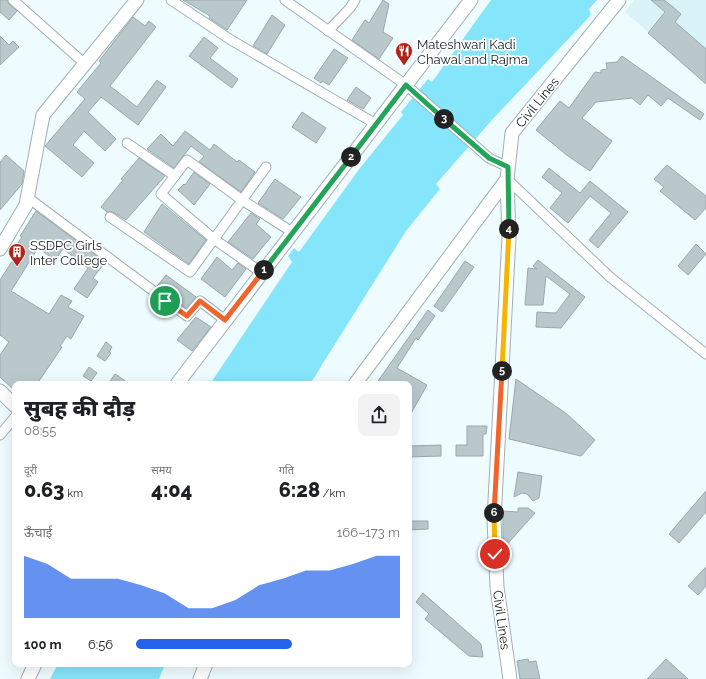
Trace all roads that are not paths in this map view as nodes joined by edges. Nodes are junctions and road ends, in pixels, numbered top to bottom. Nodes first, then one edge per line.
1 (13, 0) edge
2 (137, 0) edge
3 (171, 0) edge
4 (285, 0) edge
5 (355, 0) edge
6 (471, 0) edge
7 (619, 0) edge
8 (328, 31) junction
9 (85, 64) junction
10 (409, 88) junction
11 (376, 124) junction
12 (127, 143) dead end
13 (266, 167) dead end
14 (508, 173) junction
15 (175, 176) junction
16 (27, 197) junction
17 (242, 200) junction
18 (110, 217) dead end
19 (289, 230) dead end
20 (214, 239) junction
21 (1, 246) edge
22 (262, 273) junction
23 (225, 320) junction
24 (706, 354) edge
25 (179, 381) edge
26 (357, 381) edge
27 (0, 391) edge
28 (12, 403) edge
29 (12, 421) edge
30 (0, 435) edge
31 (34, 667) edge
32 (205, 667) edge
33 (28, 679) edge
34 (200, 679) edge
35 (510, 679) edge

1 - 9 street
2 - 9 street
3 - 11 street
4 - 8 street
5 - 8 street
6 - 10 street
7 - 14 street, Civil Lines
8 - 10 street
9 - 16 street
10 - 11 street
10 - 14 street
11 - 22 street
12 - 15 street
13 - 17 street
14 - 24 street
14 - 26 street
14 - 35 street, Civil Lines
15 - 17 street
15 - 20 street
16 - 21 street
16 - 23 street
17 - 19 street
17 - 20 street
18 - 20 street
20 - 22 street
22 - 23 street
23 - 25 street
27 - 28 street
29 - 30 street
31 - 33 street
32 - 34 street

